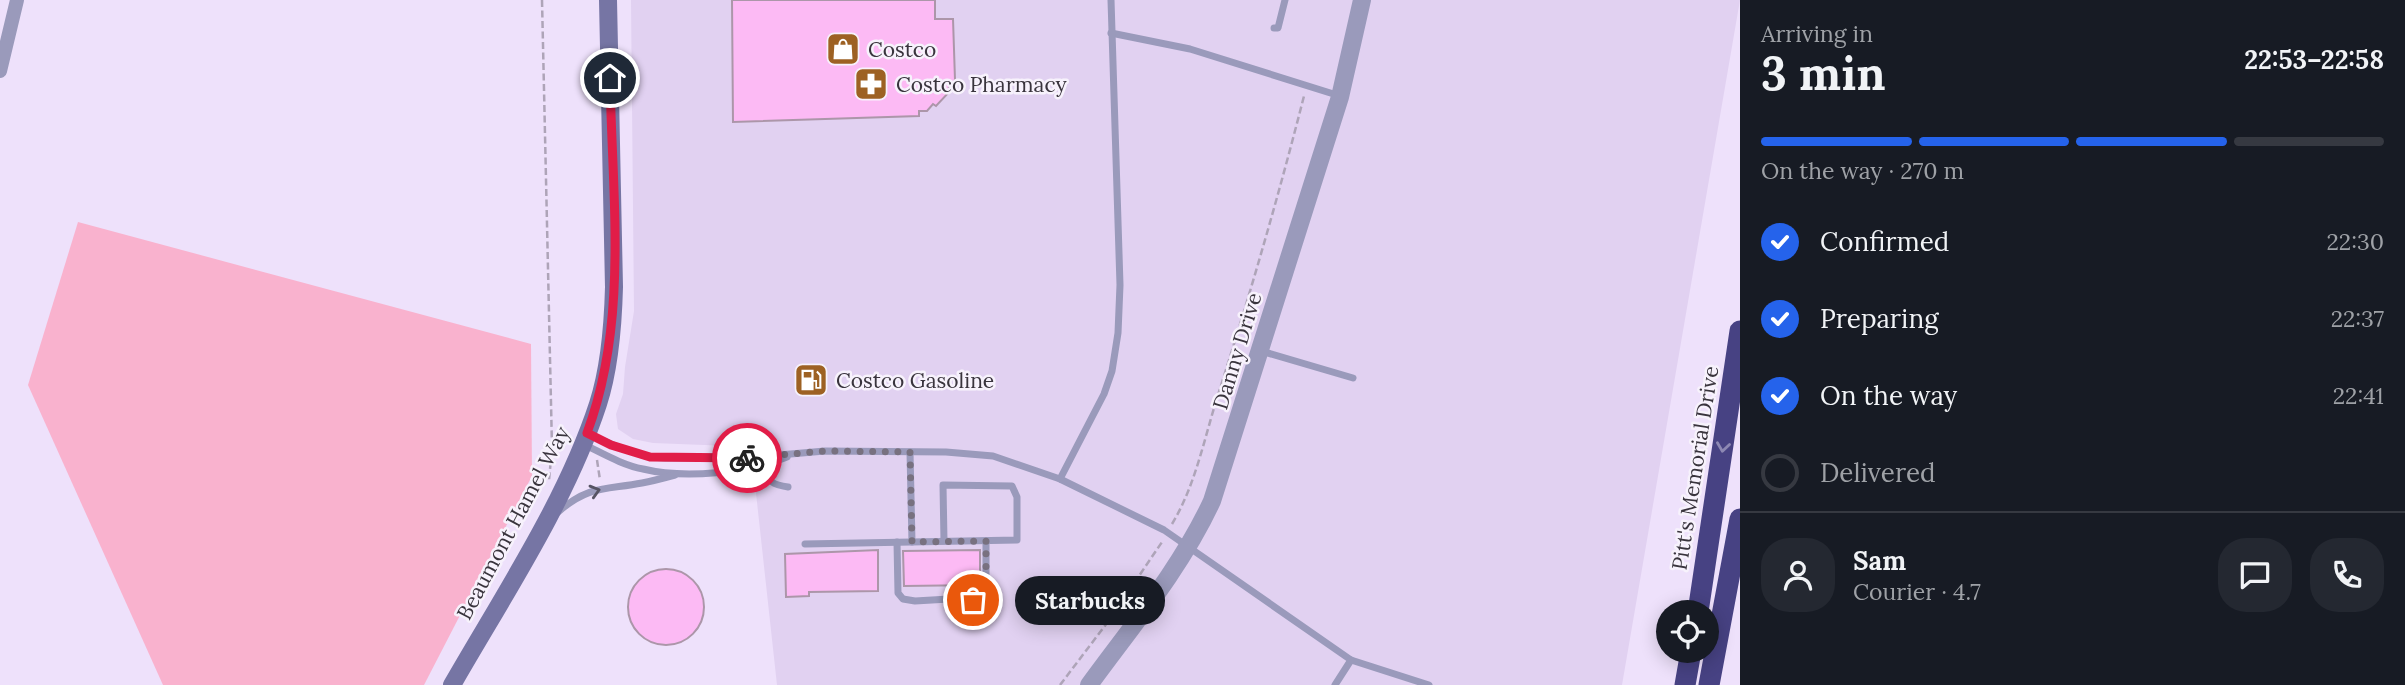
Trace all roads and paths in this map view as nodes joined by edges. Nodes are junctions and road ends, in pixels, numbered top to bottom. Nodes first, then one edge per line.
1 (17, 0) edge
2 (542, 0) edge
3 (608, 0) edge
4 (1111, 0) edge
5 (1285, 0) edge
6 (1362, 0) edge
7 (1274, 28) dead end
8 (1111, 33) junction
9 (0, 71) edge
10 (1306, 86) junction
11 (1340, 97) junction
12 (1740, 331) edge
13 (1261, 351) junction
14 (1353, 378) dead end
15 (585, 438) junction
16 (910, 452) junction
17 (794, 454) junction
18 (597, 458) dead end
19 (764, 467) junction
20 (682, 474) junction
21 (600, 480) dead end
22 (1060, 480) junction
23 (788, 487) dead end
24 (546, 491) dead end
25 (1175, 519) dead end
26 (1740, 519) edge
27 (540, 530) junction
28 (944, 541) junction
29 (986, 541) junction
30 (897, 542) junction
31 (912, 542) junction
32 (805, 544) dead end
33 (1188, 546) junction
34 (1154, 554) dead end
35 (1700, 600) edge
36 (1352, 660) junction
37 (1689, 663) edge
38 (452, 685) edge
39 (1060, 685) edge
40 (1089, 685) edge
41 (1335, 685) edge
42 (1429, 685) edge
43 (1685, 685) edge
44 (1709, 685) edge

1 - 9 street
2 - 24 path
3 - 15 main road, Beaumont Hamel Way
4 - 8 lane
5 - 7 lane
6 - 11 street, Danny Drive
8 - 10 lane
8 - 22 lane
10 - 11 lane
10 - 25 path
11 - 13 street, Danny Drive
12 -> 35 highway, Pitt's Memorial Drive
13 - 14 lane
13 - 33 street, Danny Drive
15 - 17 lane
15 - 20 lane
15 - 27 main road, Beaumont Hamel Way
16 - 17 lane
16 - 22 lane
16 - 31 lane
17 - 19 lane
18 - 21 path
19 - 20 lane
19 - 23 lane
27 -> 20 lane
22 - 33 lane
26 - 44 highway
27 - 38 main road, Beaumont Hamel Way
28 - 29 lane
28 - 29 lane
28 - 31 lane
29 - 30 lane
30 - 31 lane
30 - 32 lane
33 - 36 lane
33 - 40 street, Danny Drive
34 - 39 path
36 - 41 lane
36 - 42 lane
37 - 43 highway

